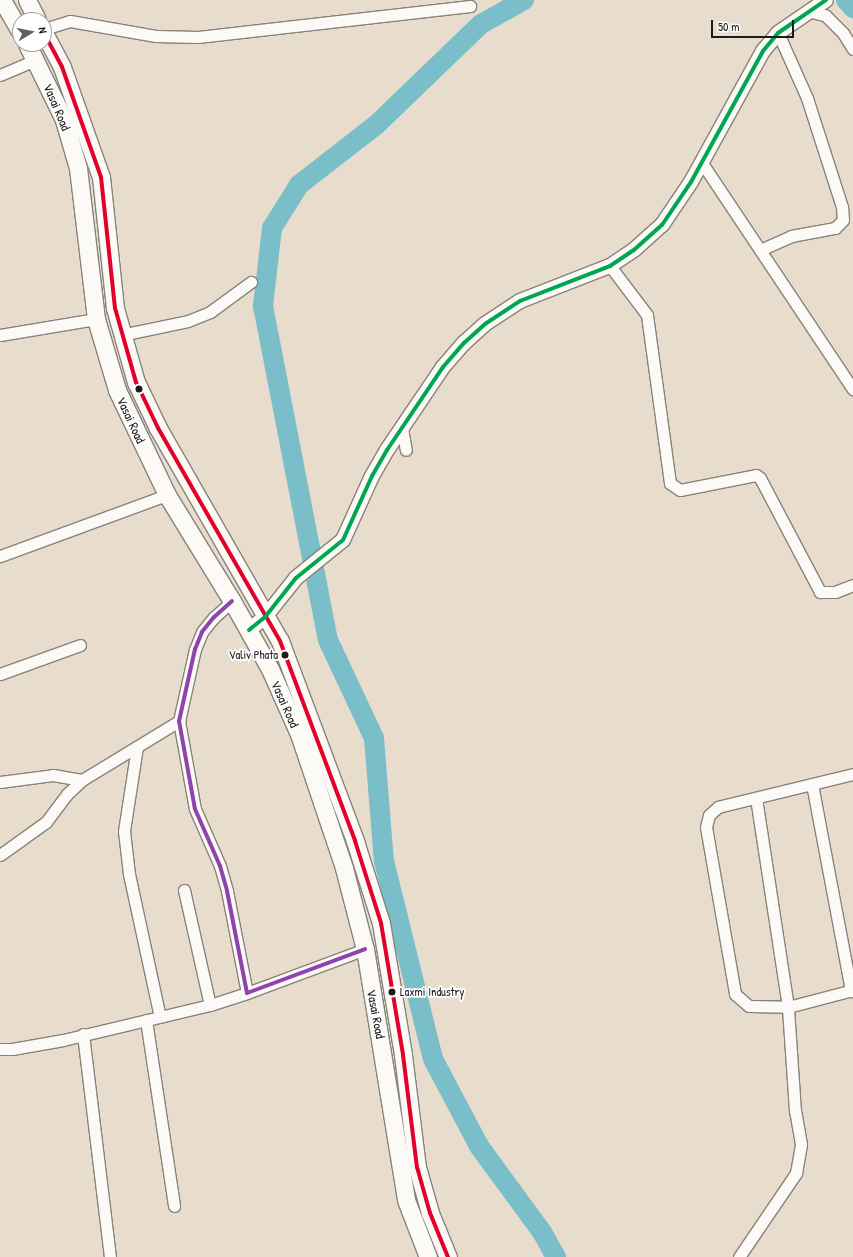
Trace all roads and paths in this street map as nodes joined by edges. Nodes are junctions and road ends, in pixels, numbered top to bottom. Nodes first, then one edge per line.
1 (2, 0) edge
2 (27, 0) edge
3 (826, 0) edge
4 (470, 6) dead end
5 (810, 9) junction
6 (33, 12) edge
7 (12, 17) edge
8 (52, 27) edge
9 (778, 33) junction
10 (52, 48) edge
11 (853, 49) edge
12 (32, 52) edge
13 (36, 60) junction
14 (0, 75) edge
15 (702, 163) junction
16 (760, 250) junction
17 (610, 266) junction
18 (251, 282) dead end
19 (96, 319) junction
20 (0, 335) edge
21 (121, 335) junction
22 (853, 389) edge
23 (402, 428) junction
24 (406, 450) dead end
25 (167, 495) junction
26 (0, 556) edge
27 (853, 585) edge
28 (232, 601) junction
29 (265, 617) junction
30 (249, 630) junction
31 (80, 645) dead end
32 (0, 674) edge
33 (179, 721) junction
34 (138, 747) junction
35 (853, 774) edge
36 (82, 780) junction
37 (0, 782) edge
38 (812, 784) junction
39 (756, 798) junction
40 (0, 856) edge
41 (184, 890) dead end
42 (365, 949) junction
43 (852, 991) edge
44 (247, 993) junction
45 (210, 1005) junction
46 (788, 1007) junction
47 (160, 1017) junction
48 (146, 1020) junction
49 (82, 1034) junction
50 (0, 1049) edge
51 (174, 1206) dead end
52 (110, 1257) edge
53 (428, 1257) edge
54 (448, 1257) edge
55 (739, 1257) edge

1 - 7 main road
2 - 6 main road
3 - 5 street
4 - 8 street
5 - 9 street
5 - 11 street
9 - 15 street
9 - 16 street
10 - 21 main road, Vasai Road
12 - 13 main road, Vasai Road
13 - 14 street
13 - 19 main road, Vasai Road
15 - 16 street
15 - 17 street
16 - 22 street
17 - 23 street
17 - 27 street
18 - 21 street
19 - 20 street
19 - 25 main road, Vasai Road
21 - 29 main road, Vasai Road
23 - 24 street
23 - 29 street
25 - 26 street
25 - 28 main road, Vasai Road
28 - 30 main road, Vasai Road
28 - 33 street
29 - 30 street
29 - 54 main road, Vasai Road
30 - 42 main road, Vasai Road
31 - 32 street
33 - 34 street
33 - 44 street
34 - 36 street
34 - 47 street
35 - 38 street
36 - 37 street
36 - 40 street
38 - 39 street
38 - 43 street
39 - 46 street
39 - 46 street
41 - 45 street
42 - 44 street
42 - 53 main road, Vasai Road
43 - 46 street
44 - 45 street
45 - 47 street
46 - 55 street
47 - 48 street
48 - 49 street
48 - 51 street
49 - 50 street
49 - 52 street

